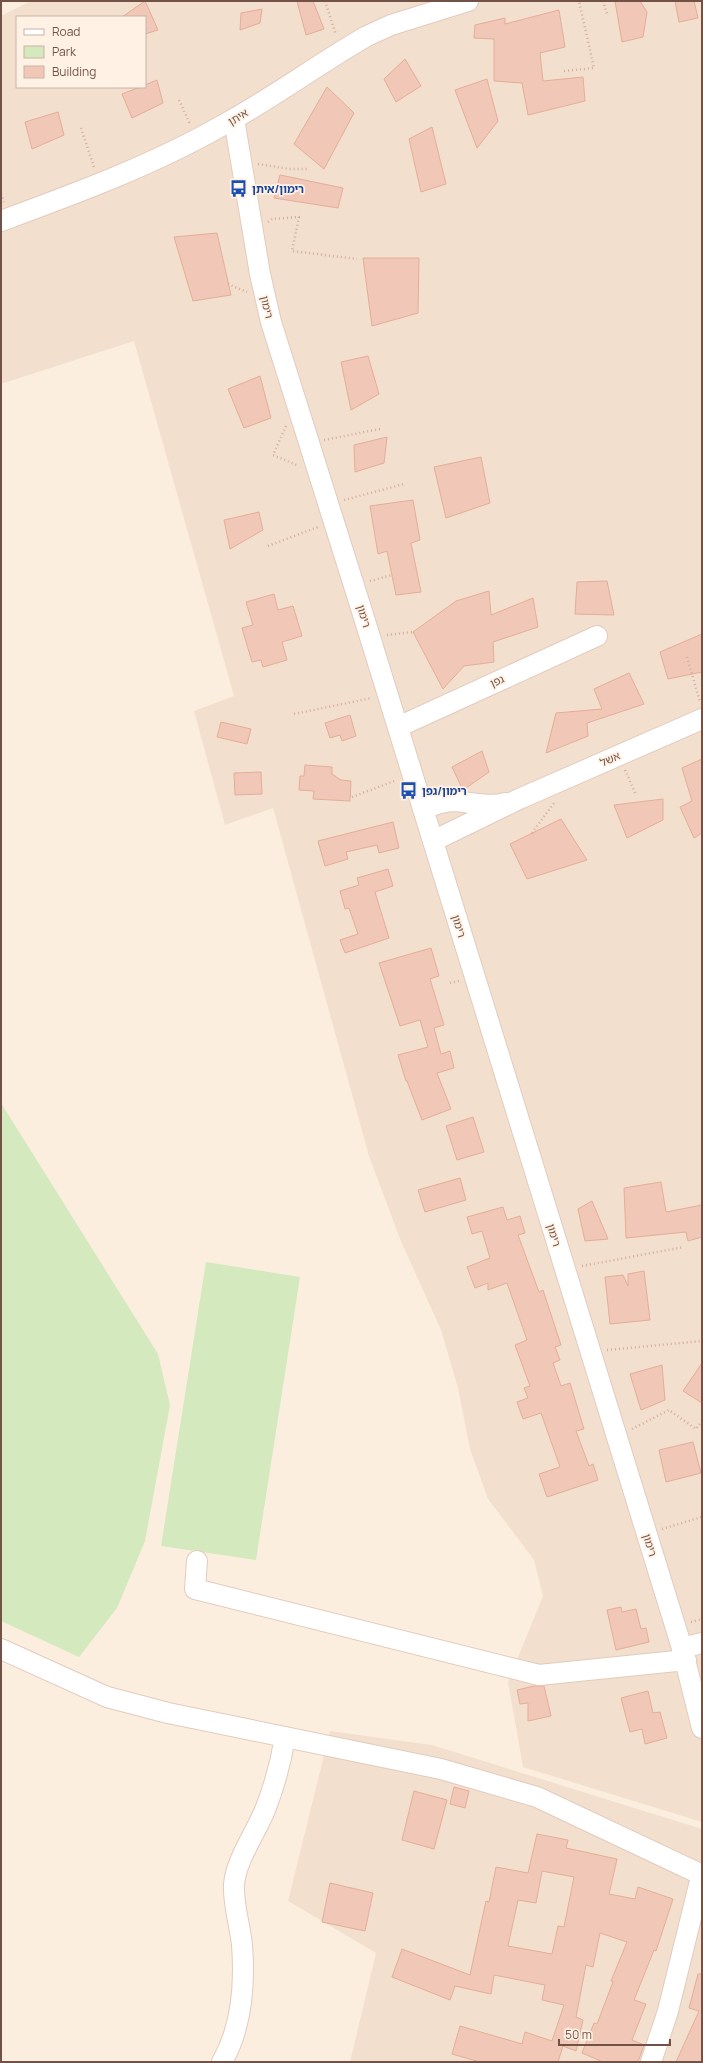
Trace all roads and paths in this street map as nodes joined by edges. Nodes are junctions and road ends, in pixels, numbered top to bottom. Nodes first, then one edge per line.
1 (325, 1) edge
2 (468, 1) edge
3 (579, 1) edge
4 (603, 1) edge
5 (607, 14) dead end
6 (341, 51) junction
7 (564, 71) dead end
8 (179, 100) dead end
9 (234, 119) junction
10 (81, 128) dead end
11 (196, 139) junction
12 (240, 161) junction
13 (309, 169) dead end
14 (100, 183) junction
15 (1, 221) edge
16 (267, 224) dead end
17 (358, 259) dead end
18 (296, 404) junction
19 (380, 429) dead end
20 (308, 443) junction
21 (318, 474) junction
22 (404, 484) dead end
23 (331, 513) junction
24 (268, 546) dead end
25 (392, 575) dead end
26 (354, 585) junction
27 (413, 632) dead end
28 (597, 636) dead end
29 (370, 637) junction
30 (687, 657) dead end
31 (388, 694) junction
32 (702, 708) edge
33 (294, 714) dead end
34 (702, 719) edge
35 (398, 727) junction
36 (619, 756) junction
37 (412, 775) junction
38 (636, 795) dead end
39 (352, 797) dead end
40 (519, 799) junction
41 (423, 809) junction
42 (433, 841) junction
43 (684, 1247) dead end
44 (565, 1268) junction
45 (702, 1341) edge
46 (590, 1351) junction
47 (702, 1421) edge
48 (617, 1437) junction
49 (702, 1517) edge
50 (647, 1534) junction
51 (197, 1561) dead end
52 (702, 1644) edge
53 (1, 1649) edge
54 (684, 1654) junction
55 (702, 1728) edge
56 (285, 1737) junction
57 (701, 1874) edge
58 (222, 2062) edge
59 (651, 2062) edge

1 - 6 path
2 - 6 street, איתן
3 - 7 path
4 - 5 path
6 - 9 street, איתן
8 - 11 path
9 - 11 street, איתן
9 - 12 street, רימון
10 - 14 path
11 - 14 street, איתן
12 - 13 path
12 - 18 street, רימון
14 - 15 street, איתן
16 - 17 path
18 - 20 street, רימון
18 - 21 path
19 - 20 path
20 - 21 street, רימון
21 - 23 street, רימון
22 - 23 path
23 - 24 path
23 - 26 street, רימון
25 - 26 path
26 - 29 street, רימון
27 - 29 path
28 - 35 street, גפן
29 - 31 street, רימון
30 - 32 path
31 - 33 path
31 - 35 street, רימון
34 - 36 street, אשל
35 - 37 street, רימון
36 - 38 path
36 - 40 street, אשל
37 - 39 path
37 - 41 street, רימון
40 - 41 street, אשל
40 - 42 street, אשל
41 - 42 street, רימון
42 - 44 street, רימון
43 - 44 path
44 - 46 street, רימון
45 - 46 path
46 - 48 street, רימון
47 - 48 path
48 - 50 street, רימון
49 - 50 path
50 - 54 street, רימון
51 - 54 street
52 - 54 street
53 - 56 street
54 - 55 street, רימון
56 - 57 street
56 - 58 street
57 - 59 street

